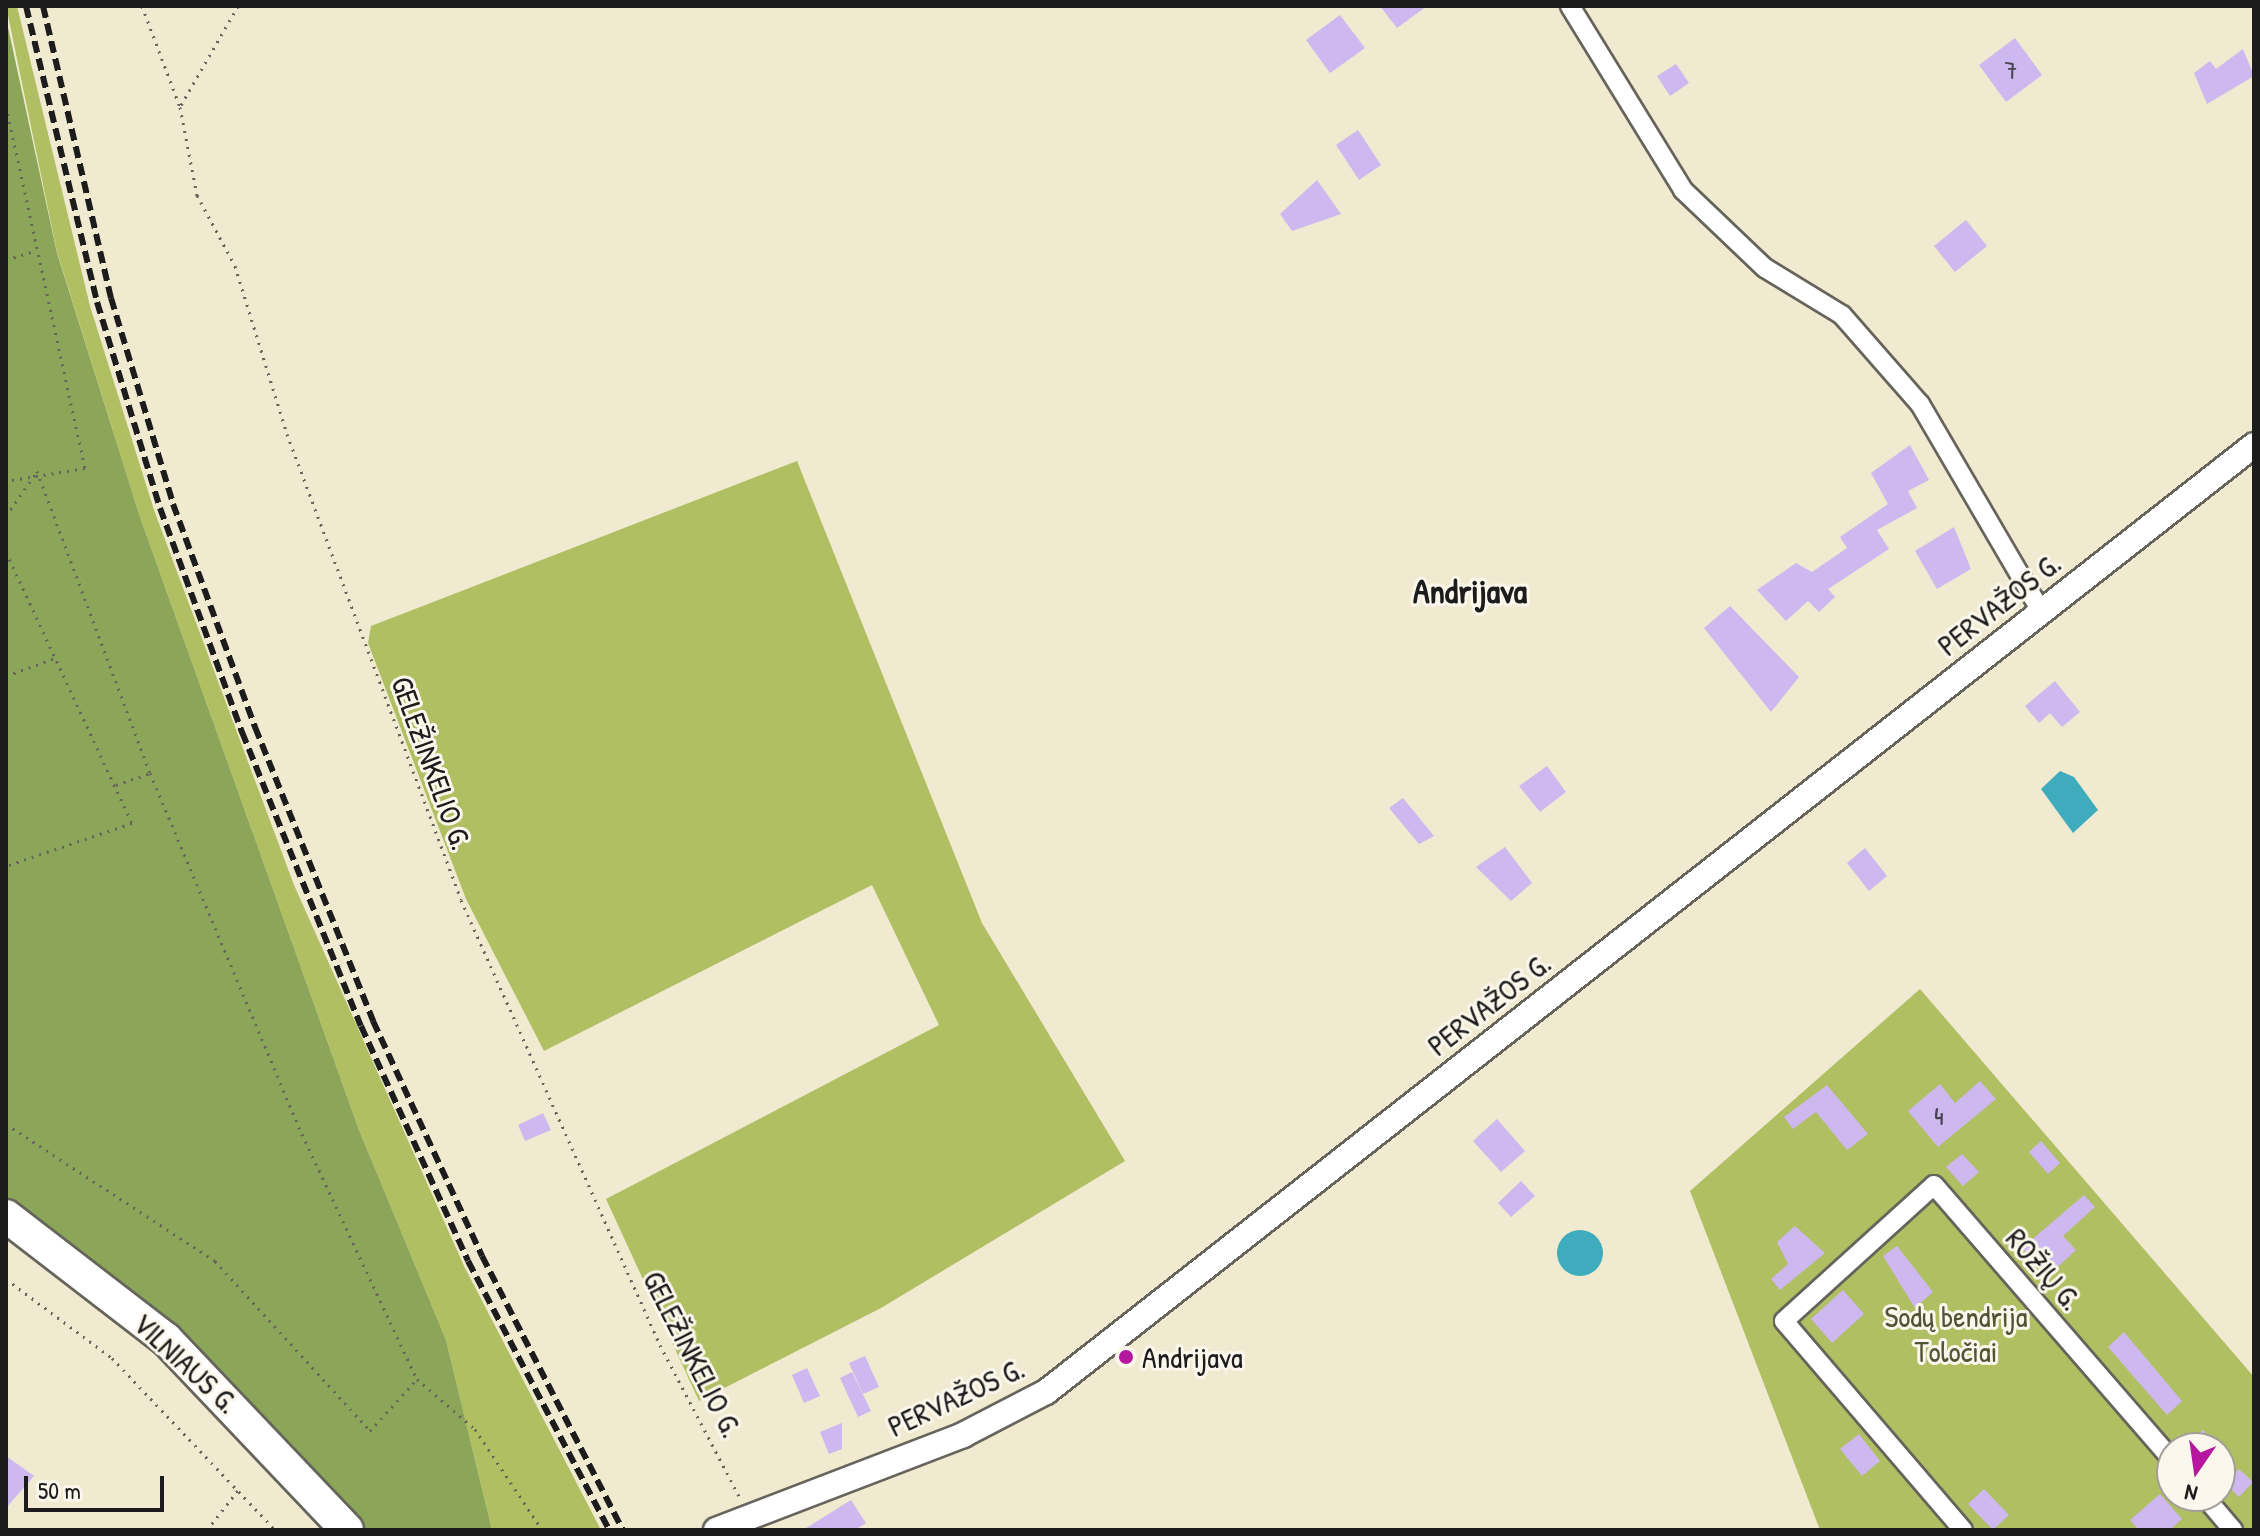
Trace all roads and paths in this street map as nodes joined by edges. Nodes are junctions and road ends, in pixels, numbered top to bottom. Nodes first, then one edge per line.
1 (142, 6) edge
2 (238, 6) edge
3 (1570, 6) edge
4 (6, 106) edge
5 (180, 107) junction
6 (37, 249) junction
7 (6, 260) edge
8 (2254, 445) edge
9 (37, 471) junction
10 (6, 481) edge
11 (6, 516) edge
12 (6, 552) edge
13 (2041, 611) junction
14 (55, 658) junction
15 (6, 676) edge
16 (150, 773) junction
17 (114, 786) junction
18 (6, 866) edge
19 (6, 1124) edge
20 (6, 1216) edge
21 (6, 1241) edge
22 (6, 1279) edge
23 (417, 1379) junction
24 (2156, 1442) edge
25 (239, 1488) junction
26 (2218, 1512) edge
27 (745, 1526) edge
28 (207, 1530) edge
29 (275, 1530) edge
30 (320, 1530) edge
31 (347, 1530) edge
32 (542, 1530) edge
33 (716, 1530) edge
34 (1963, 1530) edge
35 (2233, 1530) edge

1 - 5 path, GELEŽINKELIO G.
2 - 5 path
3 - 13 street
4 - 6 path
5 - 27 path, GELEŽINKELIO G.
6 - 7 path
6 - 9 path
8 - 13 main road, PERVAŽOS G.
9 - 10 path
9 - 11 path
9 - 16 path
12 - 14 path
13 - 27 main road, PERVAŽOS G.
14 - 15 path
14 - 17 path
16 - 17 path
16 - 23 path
17 - 18 path
19 - 23 path
20 - 31 highway, VILNIAUS G.
21 - 30 highway, VILNIAUS G.
22 - 25 path
23 - 32 path
24 - 34 street, ROŽIŲ G.
25 - 28 path
25 - 29 path
26 - 35 street
27 - 33 main road, PERVAŽOS G.

